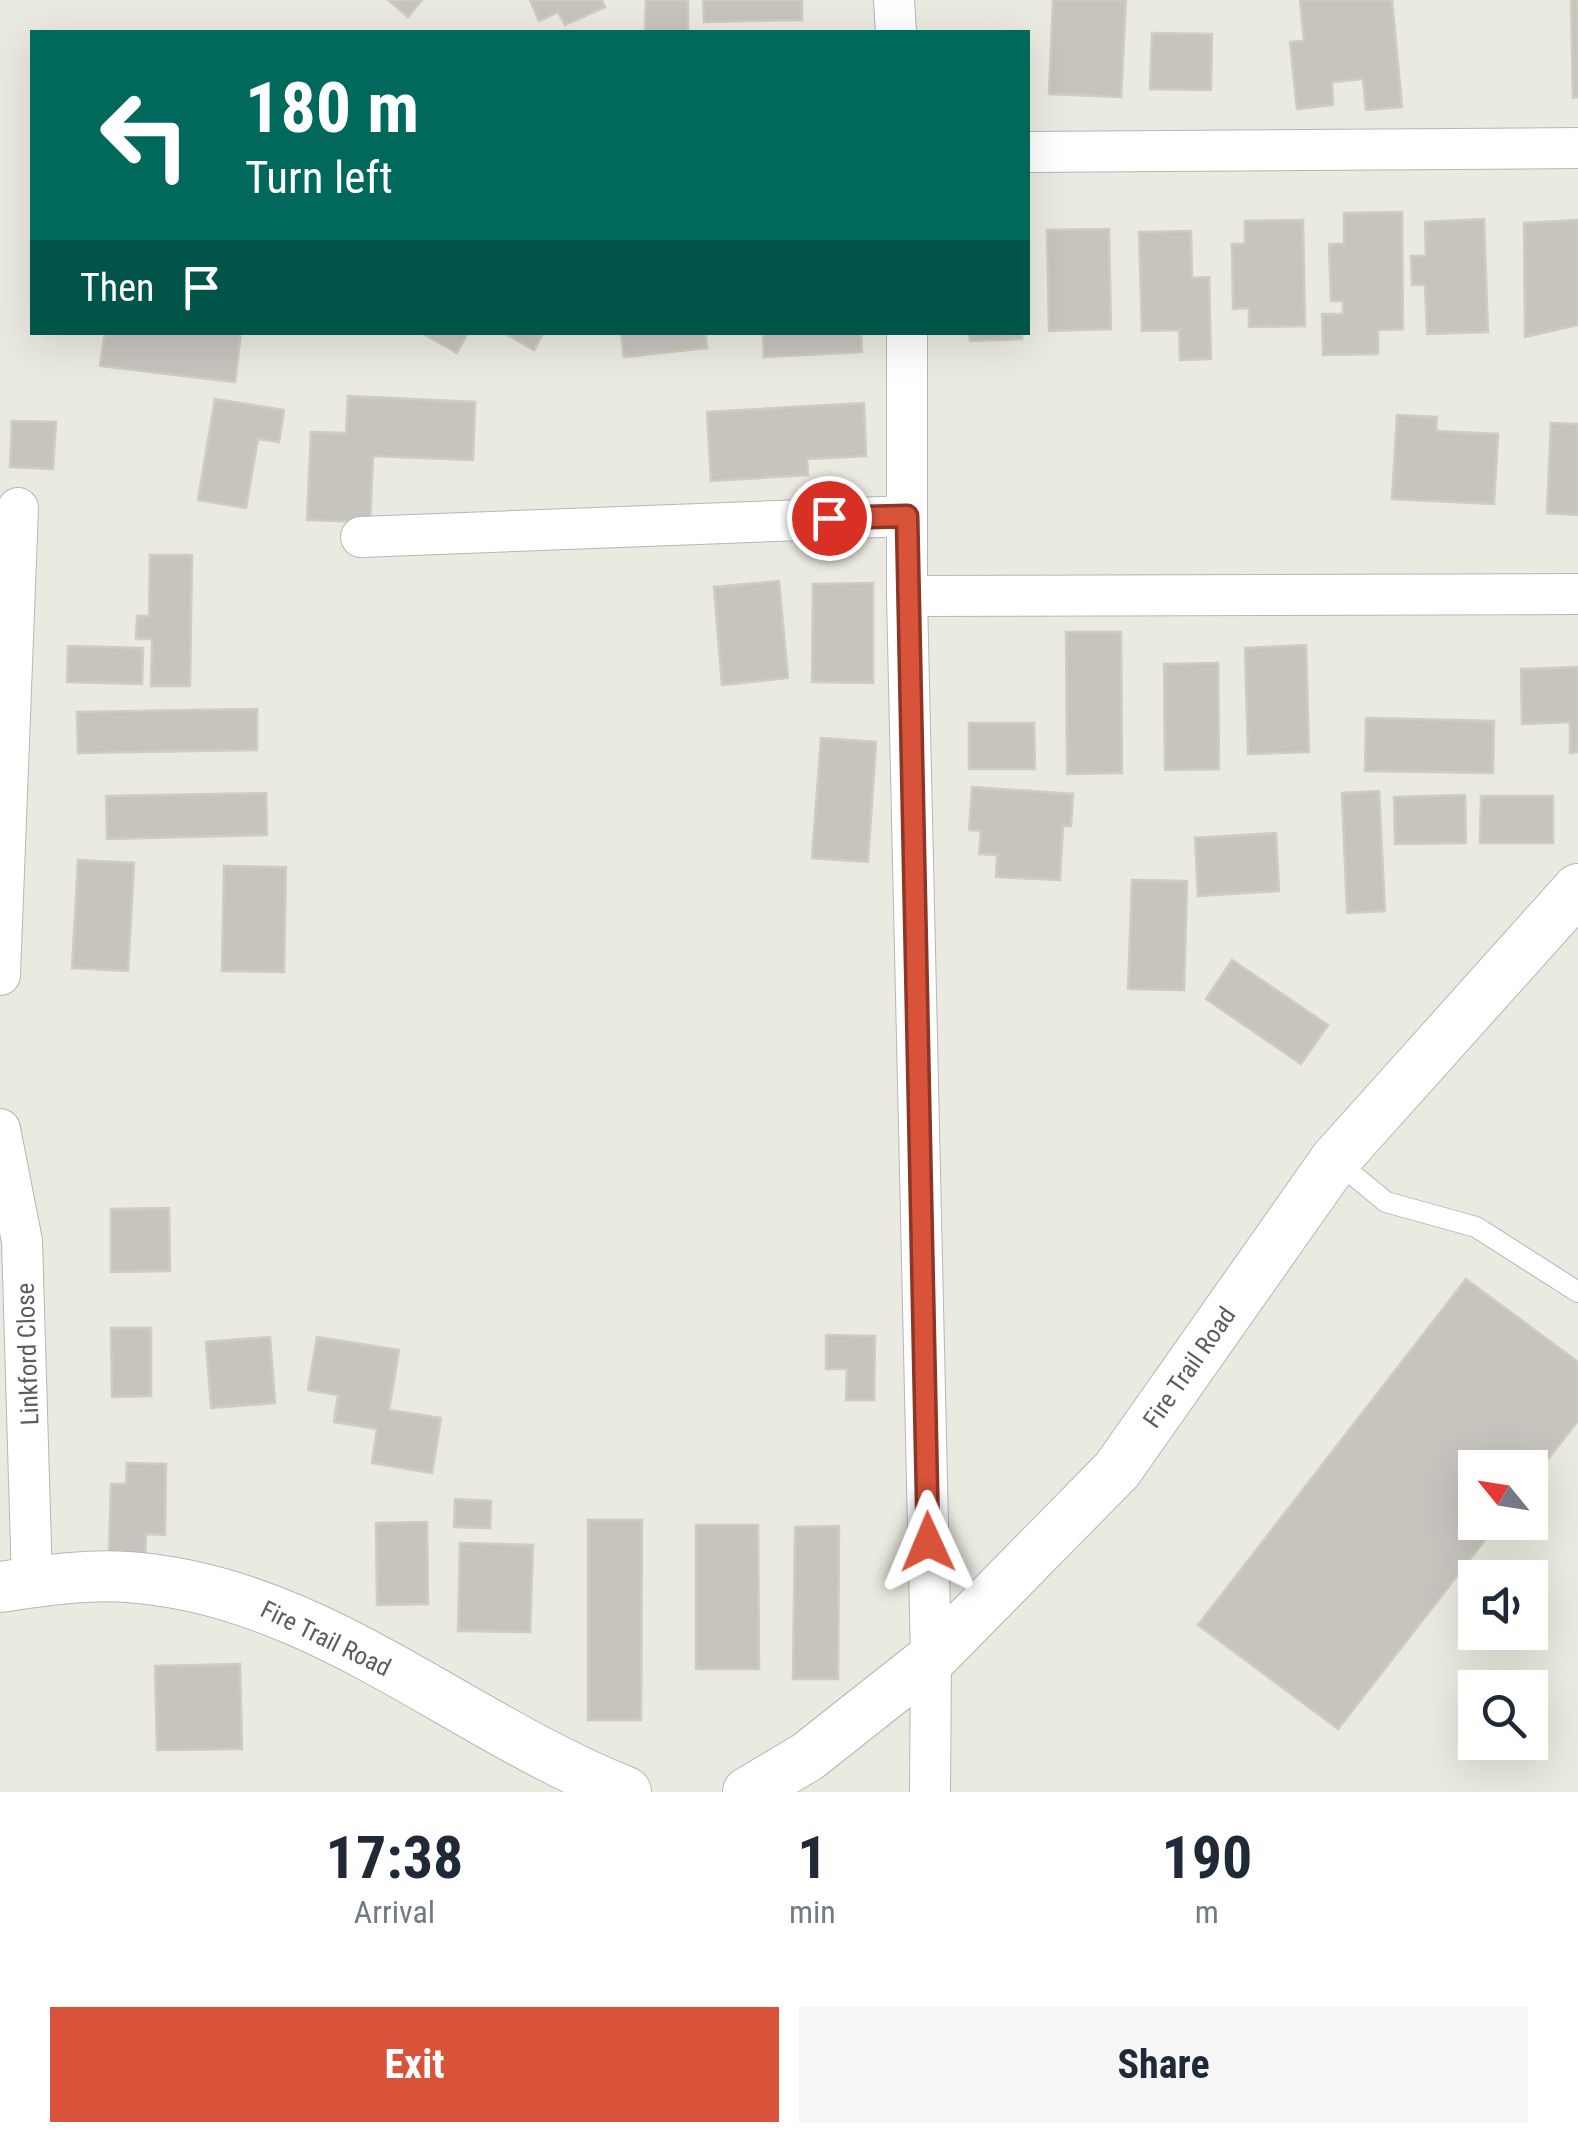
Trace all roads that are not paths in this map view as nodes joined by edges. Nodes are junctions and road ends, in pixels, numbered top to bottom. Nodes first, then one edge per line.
1 (894, 0) edge
2 (896, 30) edge
3 (1578, 148) edge
4 (1030, 152) edge
5 (908, 335) edge
6 (18, 508) dead end
7 (907, 516) junction
8 (361, 537) dead end
9 (1578, 594) edge
10 (907, 596) junction
11 (1578, 888) edge
12 (0, 974) edge
13 (0, 1128) edge
14 (1335, 1160) junction
15 (1578, 1292) edge
16 (16, 1585) edge
17 (930, 1659) junction
18 (626, 1792) edge
19 (748, 1792) edge
20 (930, 1792) edge

1 - 2 street
3 - 4 street
5 - 7 street
6 - 12 street
7 - 8 street
7 - 10 street
9 - 10 street
10 - 17 street
11 - 14 street, Fire Trail Road
13 - 16 street, Linkford Close
14 - 15 lane
14 - 17 street, Fire Trail Road
16 - 18 street, Fire Trail Road
17 - 19 street, Fire Trail Road
17 - 20 street

